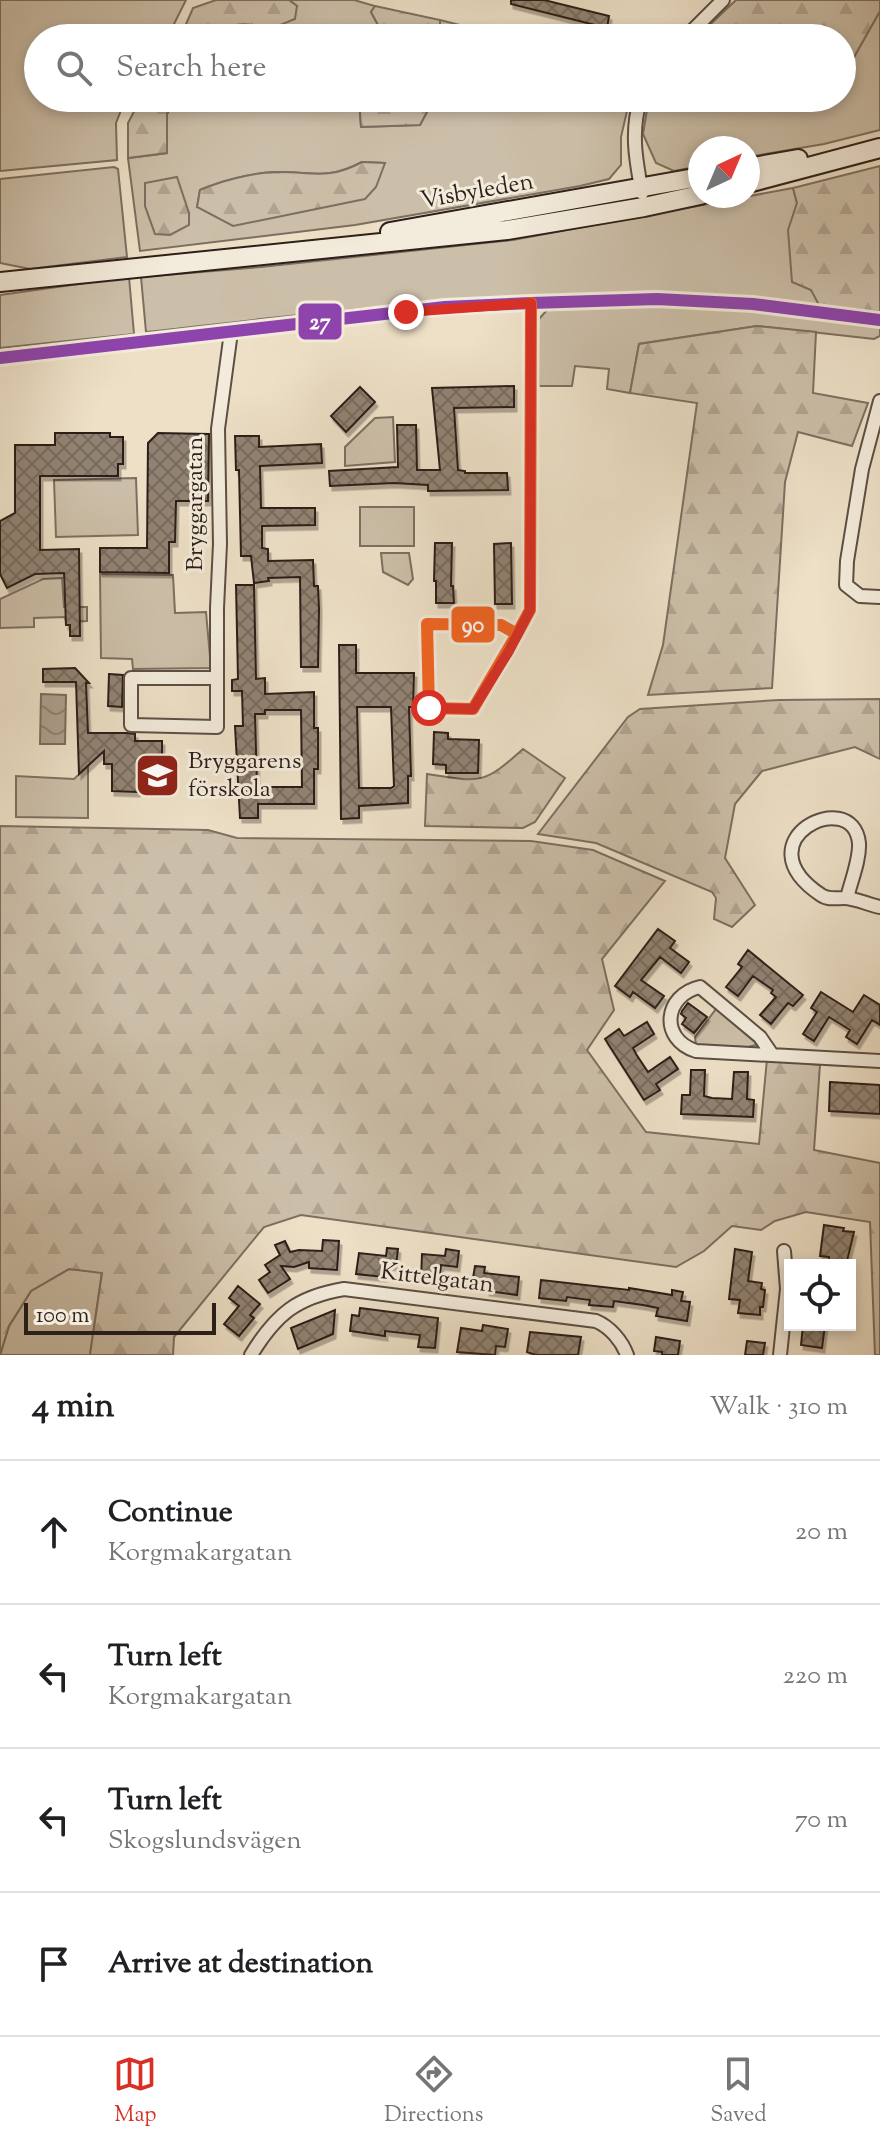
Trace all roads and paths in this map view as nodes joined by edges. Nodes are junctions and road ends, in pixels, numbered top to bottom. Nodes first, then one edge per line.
1 (723, 0) edge
2 (699, 24) edge
3 (636, 112) edge
4 (880, 147) edge
5 (760, 166) edge
6 (688, 179) edge
7 (760, 180) edge
8 (641, 187) junction
9 (688, 198) edge
10 (644, 207) junction
11 (262, 255) junction
12 (0, 282) edge
13 (531, 303) junction
14 (880, 320) edge
15 (231, 332) junction
16 (0, 358) edge
17 (880, 401) edge
18 (880, 597) edge
19 (517, 634) junction
20 (217, 678) junction
21 (847, 898) junction
22 (880, 907) edge
23 (771, 1053) junction
24 (880, 1061) edge
25 (784, 1251) dead end
26 (251, 1355) edge
27 (627, 1355) edge
28 (780, 1355) edge

1 - 2 street
3 - 8 street
4 - 5 main road
4 - 7 main road
6 - 8 main road, Visbyleden
8 - 10 street
8 - 11 main road, Visbyleden
9 - 10 main road, Visbyleden
10 - 11 main road, Visbyleden
11 - 12 main road, Visbyleden
13 - 14 street
13 - 15 street
13 - 19 street
15 - 16 street
15 - 20 street, Bryggargatan
17 - 18 street
19 - 19 street
20 - 20 street, Bryggargatan
21 - 21 street
21 - 22 street
23 - 23 street
23 - 24 street
25 - 28 street
26 - 27 street, Kittelgatan

